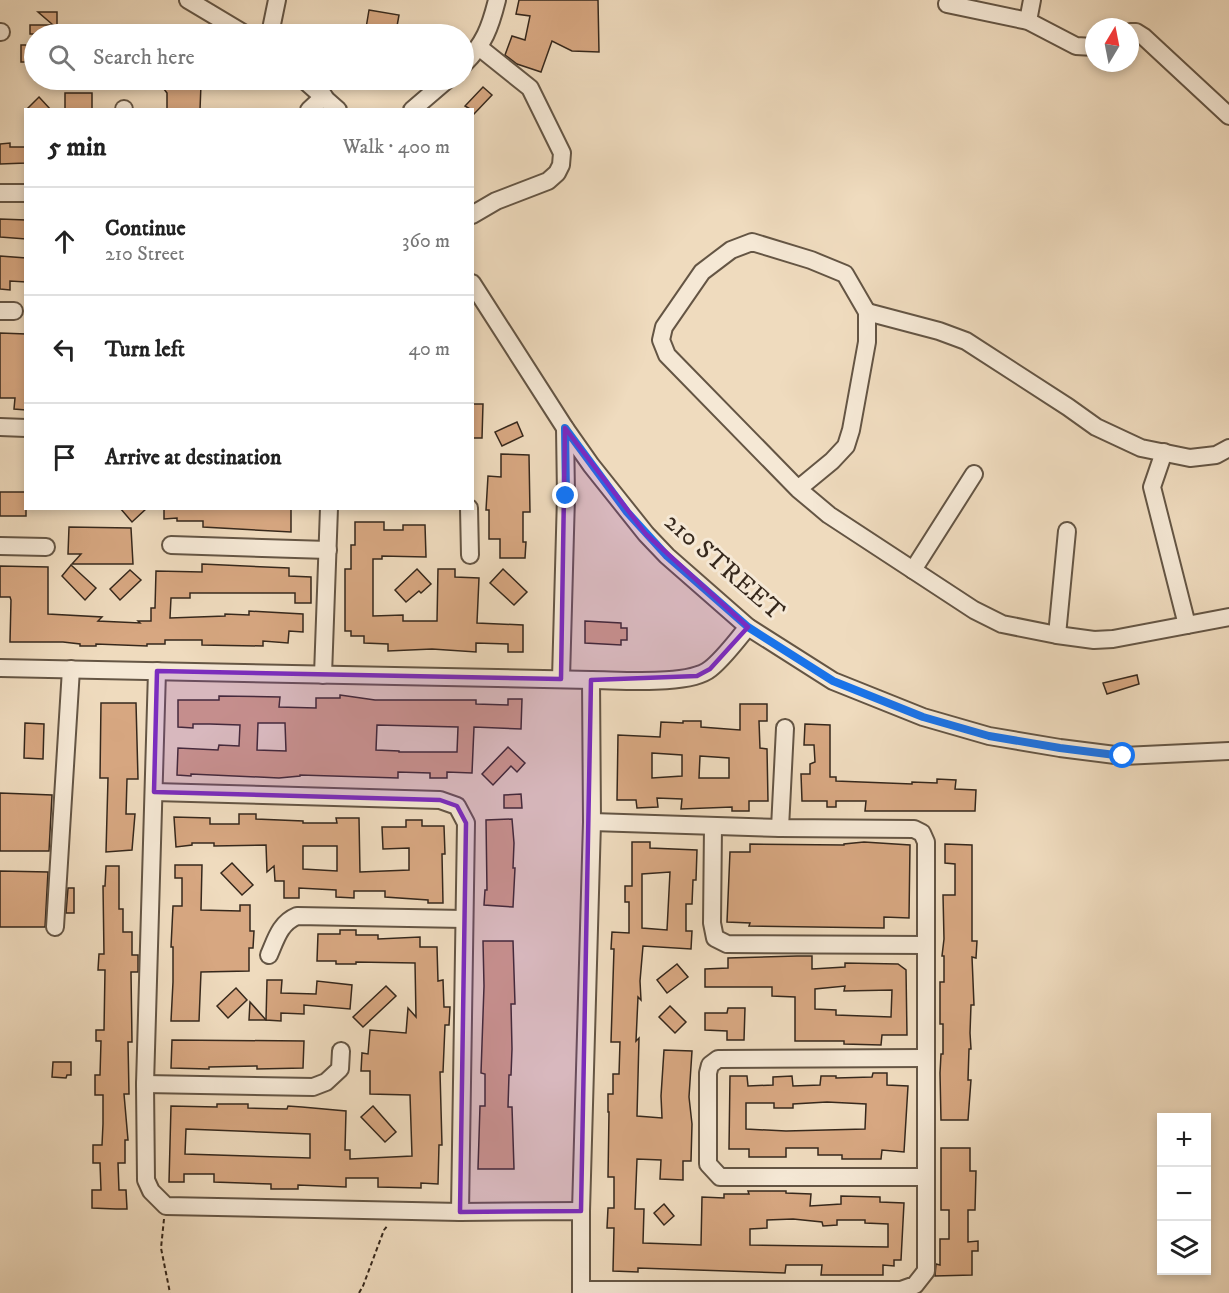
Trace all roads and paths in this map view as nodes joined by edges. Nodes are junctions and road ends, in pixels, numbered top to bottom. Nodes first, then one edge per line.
1 (188, 0) edge
2 (277, 0) edge
3 (497, 0) edge
4 (1032, 0) edge
5 (947, 4) dead end
6 (1028, 21) junction
7 (228, 24) edge
8 (272, 24) edge
9 (1139, 34) edge
10 (1085, 46) edge
11 (480, 48) junction
12 (474, 54) edge
13 (316, 90) edge
14 (435, 90) edge
15 (324, 96) junction
16 (311, 108) edge
17 (336, 108) edge
18 (414, 108) edge
19 (1229, 116) edge
20 (0, 193) edge
21 (24, 193) edge
22 (474, 214) edge
23 (474, 286) edge
24 (867, 312) junction
25 (0, 428) edge
26 (24, 428) edge
27 (565, 428) junction
28 (1229, 448) edge
29 (1164, 452) junction
30 (974, 474) dead end
31 (798, 489) junction
32 (329, 510) edge
33 (470, 510) edge
34 (1067, 531) dead end
35 (171, 545) dead end
36 (0, 546) edge
37 (46, 547) dead end
38 (328, 550) junction
39 (470, 555) dead end
40 (913, 570) junction
41 (1229, 618) edge
42 (1187, 625) junction
43 (748, 627) junction
44 (1057, 635) junction
45 (0, 668) edge
46 (71, 669) junction
47 (157, 671) junction
48 (323, 675) junction
49 (561, 679) junction
50 (591, 680) junction
51 (785, 728) dead end
52 (1229, 751) edge
53 (154, 792) junction
54 (592, 822) junction
55 (713, 826) junction
56 (780, 828) junction
57 (464, 919) junction
58 (55, 927) dead end
59 (925, 945) junction
60 (269, 955) dead end
61 (341, 1051) dead end
62 (925, 1058) junction
63 (145, 1084) junction
64 (926, 1177) junction
65 (166, 1206) junction
66 (399, 1211) junction
67 (581, 1211) junction
68 (460, 1212) junction
69 (581, 1291) edge
70 (748, 1291) edge
71 (170, 1293) edge
72 (359, 1293) edge

1 - 7 street
2 - 8 street
3 - 11 street
4 - 6 street
5 - 6 street
6 - 10 street
9 - 19 street
11 - 12 street
11 - 22 street
13 - 15 street
14 - 18 street
15 - 16 street
15 - 17 street
20 - 21 street
23 - 27 street, 210 STREET
24 - 29 street
24 - 31 street
24 - 31 street
25 - 26 street
27 - 43 street, 210 STREET
27 - 49 street
28 - 29 street
29 - 42 street
30 - 40 street
31 - 40 street
32 - 38 street
33 - 39 street
34 - 44 street
35 - 38 street
36 - 37 street
38 - 48 street
40 - 44 street
41 - 42 street
42 - 44 street
43 - 50 street
43 - 52 street, 210 STREET
45 - 46 street
46 - 47 street
46 - 58 street
47 - 48 street
47 - 53 street
48 - 49 street
49 - 50 street
50 - 54 street
51 - 56 street
53 - 57 street
53 - 63 street
54 - 55 street
54 - 67 street
55 - 56 street
55 - 59 street
56 - 59 street
57 - 60 street
57 - 68 street
59 - 62 street
61 - 63 street
62 - 64 street
62 - 64 street
63 - 65 street
64 - 70 street
65 - 66 street
65 - 71 path
66 - 68 street
66 - 72 path
67 - 68 street
67 - 69 street
69 - 70 street

